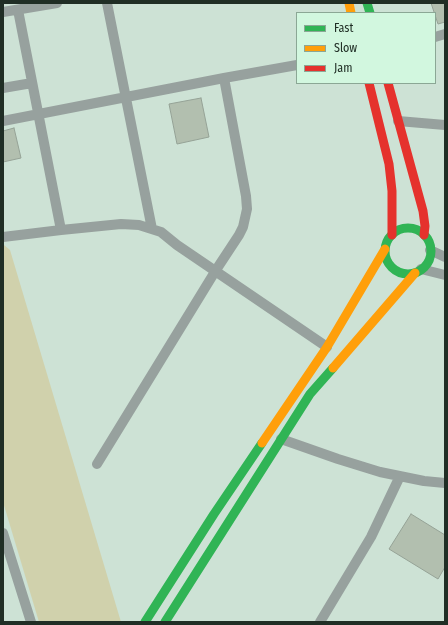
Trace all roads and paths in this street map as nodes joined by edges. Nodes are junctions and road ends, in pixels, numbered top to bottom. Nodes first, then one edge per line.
1 (107, 3) edge
2 (51, 4) edge
3 (18, 10) junction
4 (3, 12) edge
5 (296, 65) edge
6 (224, 78) junction
7 (32, 83) junction
8 (369, 84) edge
9 (388, 84) edge
10 (3, 88) edge
11 (126, 98) junction
12 (38, 114) junction
13 (3, 121) edge
14 (398, 121) junction
15 (445, 125) edge
16 (152, 229) junction
17 (61, 230) junction
18 (392, 235) junction
19 (424, 235) junction
20 (3, 237) edge
21 (385, 249) junction
22 (430, 250) junction
23 (445, 257) edge
24 (216, 270) junction
25 (418, 271) junction
26 (445, 275) edge
27 (327, 347) junction
28 (281, 439) junction
29 (97, 464) dead end
30 (400, 476) junction
31 (445, 483) edge
32 (3, 533) edge
33 (31, 622) edge
34 (145, 622) edge
35 (164, 622) edge
36 (320, 622) edge

1 - 11 street
2 - 3 street
3 - 4 street
3 - 7 street
5 - 6 street
6 - 11 street
6 - 24 street
7 - 10 street
7 - 12 street
8 - 18 main road
9 - 14 main road
11 - 12 street
11 - 16 street
12 - 13 street
12 - 17 street
14 - 15 street
14 - 19 main road
16 - 17 street
16 - 24 street
17 - 20 street
18 - 19 main road
18 - 21 main road
19 - 22 main road
21 - 25 main road
21 - 27 main road
22 - 23 street
22 - 25 main road
24 - 27 street
24 - 29 street
25 - 26 street
25 - 28 main road
27 - 34 main road
28 - 30 street
28 - 35 main road
30 - 31 street
30 - 36 street
32 - 33 street

